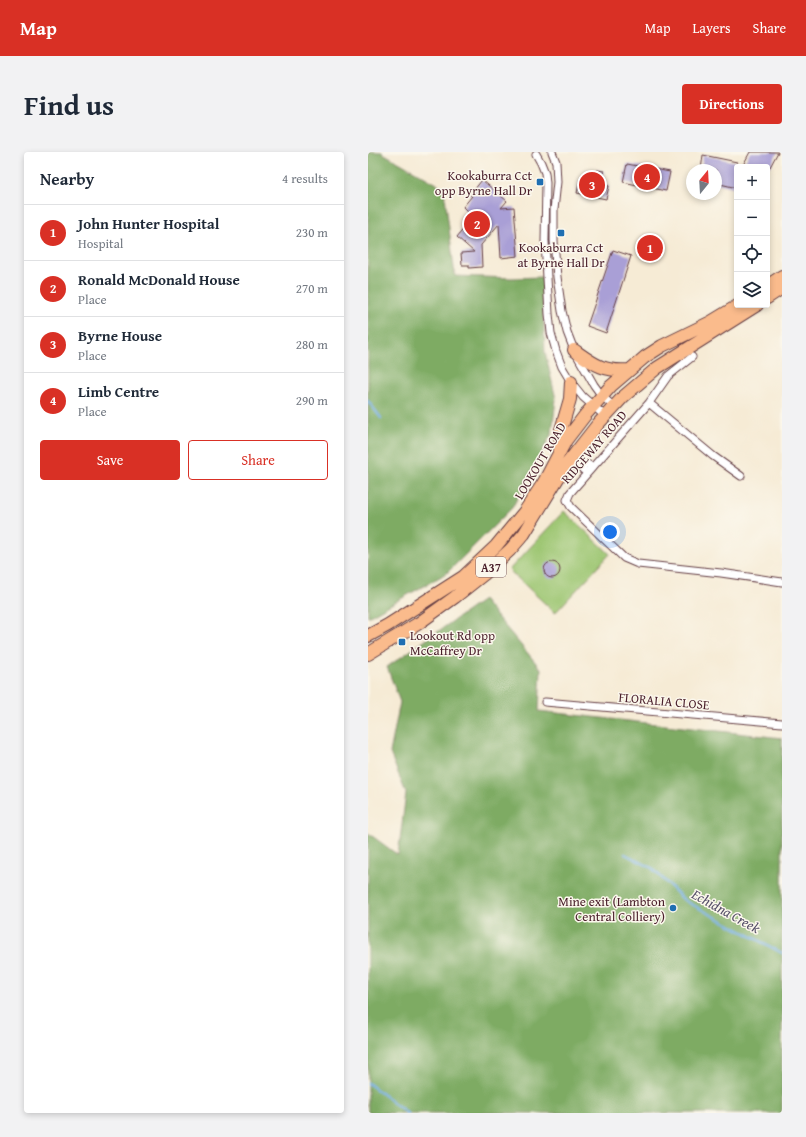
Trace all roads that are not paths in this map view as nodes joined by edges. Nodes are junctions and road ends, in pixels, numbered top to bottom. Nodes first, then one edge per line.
1 (534, 153) edge
2 (547, 153) edge
3 (782, 276) edge
4 (770, 284) edge
5 (782, 288) edge
6 (770, 296) edge
7 (734, 308) edge
8 (751, 308) edge
9 (574, 350) junction
10 (692, 357) dead end
11 (629, 370) junction
12 (571, 382) junction
13 (602, 396) junction
14 (649, 403) junction
15 (592, 406) junction
16 (613, 406) junction
17 (605, 416) junction
18 (580, 446) junction
19 (560, 451) junction
20 (566, 464) junction
21 (592, 467) junction
22 (587, 474) junction
23 (741, 476) dead end
24 (782, 582) edge
25 (368, 636) edge
26 (368, 654) edge
27 (545, 702) dead end
28 (782, 724) edge

1 - 2 street
1 - 12 street
2 - 9 street
3 - 4 highway
5 - 6 highway
7 - 11 highway, LOOKOUT ROAD / A37
8 - 16 highway, LOOKOUT ROAD / A37
9 - 11 highway
9 - 13 street
10 - 14 street, RIDGEWAY ROAD
11 - 13 highway, LOOKOUT ROAD / A37
12 - 15 street
12 - 19 highway
13 - 15 highway, LOOKOUT ROAD / A37
13 - 16 street
14 - 21 street, RIDGEWAY ROAD
14 - 23 street
15 - 17 street
15 - 19 highway, LOOKOUT ROAD / A37
16 - 17 highway, LOOKOUT ROAD / A37
17 - 18 highway, LOOKOUT ROAD / A37
18 - 20 highway, LOOKOUT ROAD / A37
18 - 21 street, LOOKOUT ROAD
19 - 25 highway, LOOKOUT ROAD / A37
20 - 22 street, LOOKOUT ROAD
20 - 26 highway, LOOKOUT ROAD / A37
21 - 22 street, RIDGEWAY ROAD
22 - 24 street, RIDGEWAY ROAD
27 - 28 street, FLORALIA CLOSE

